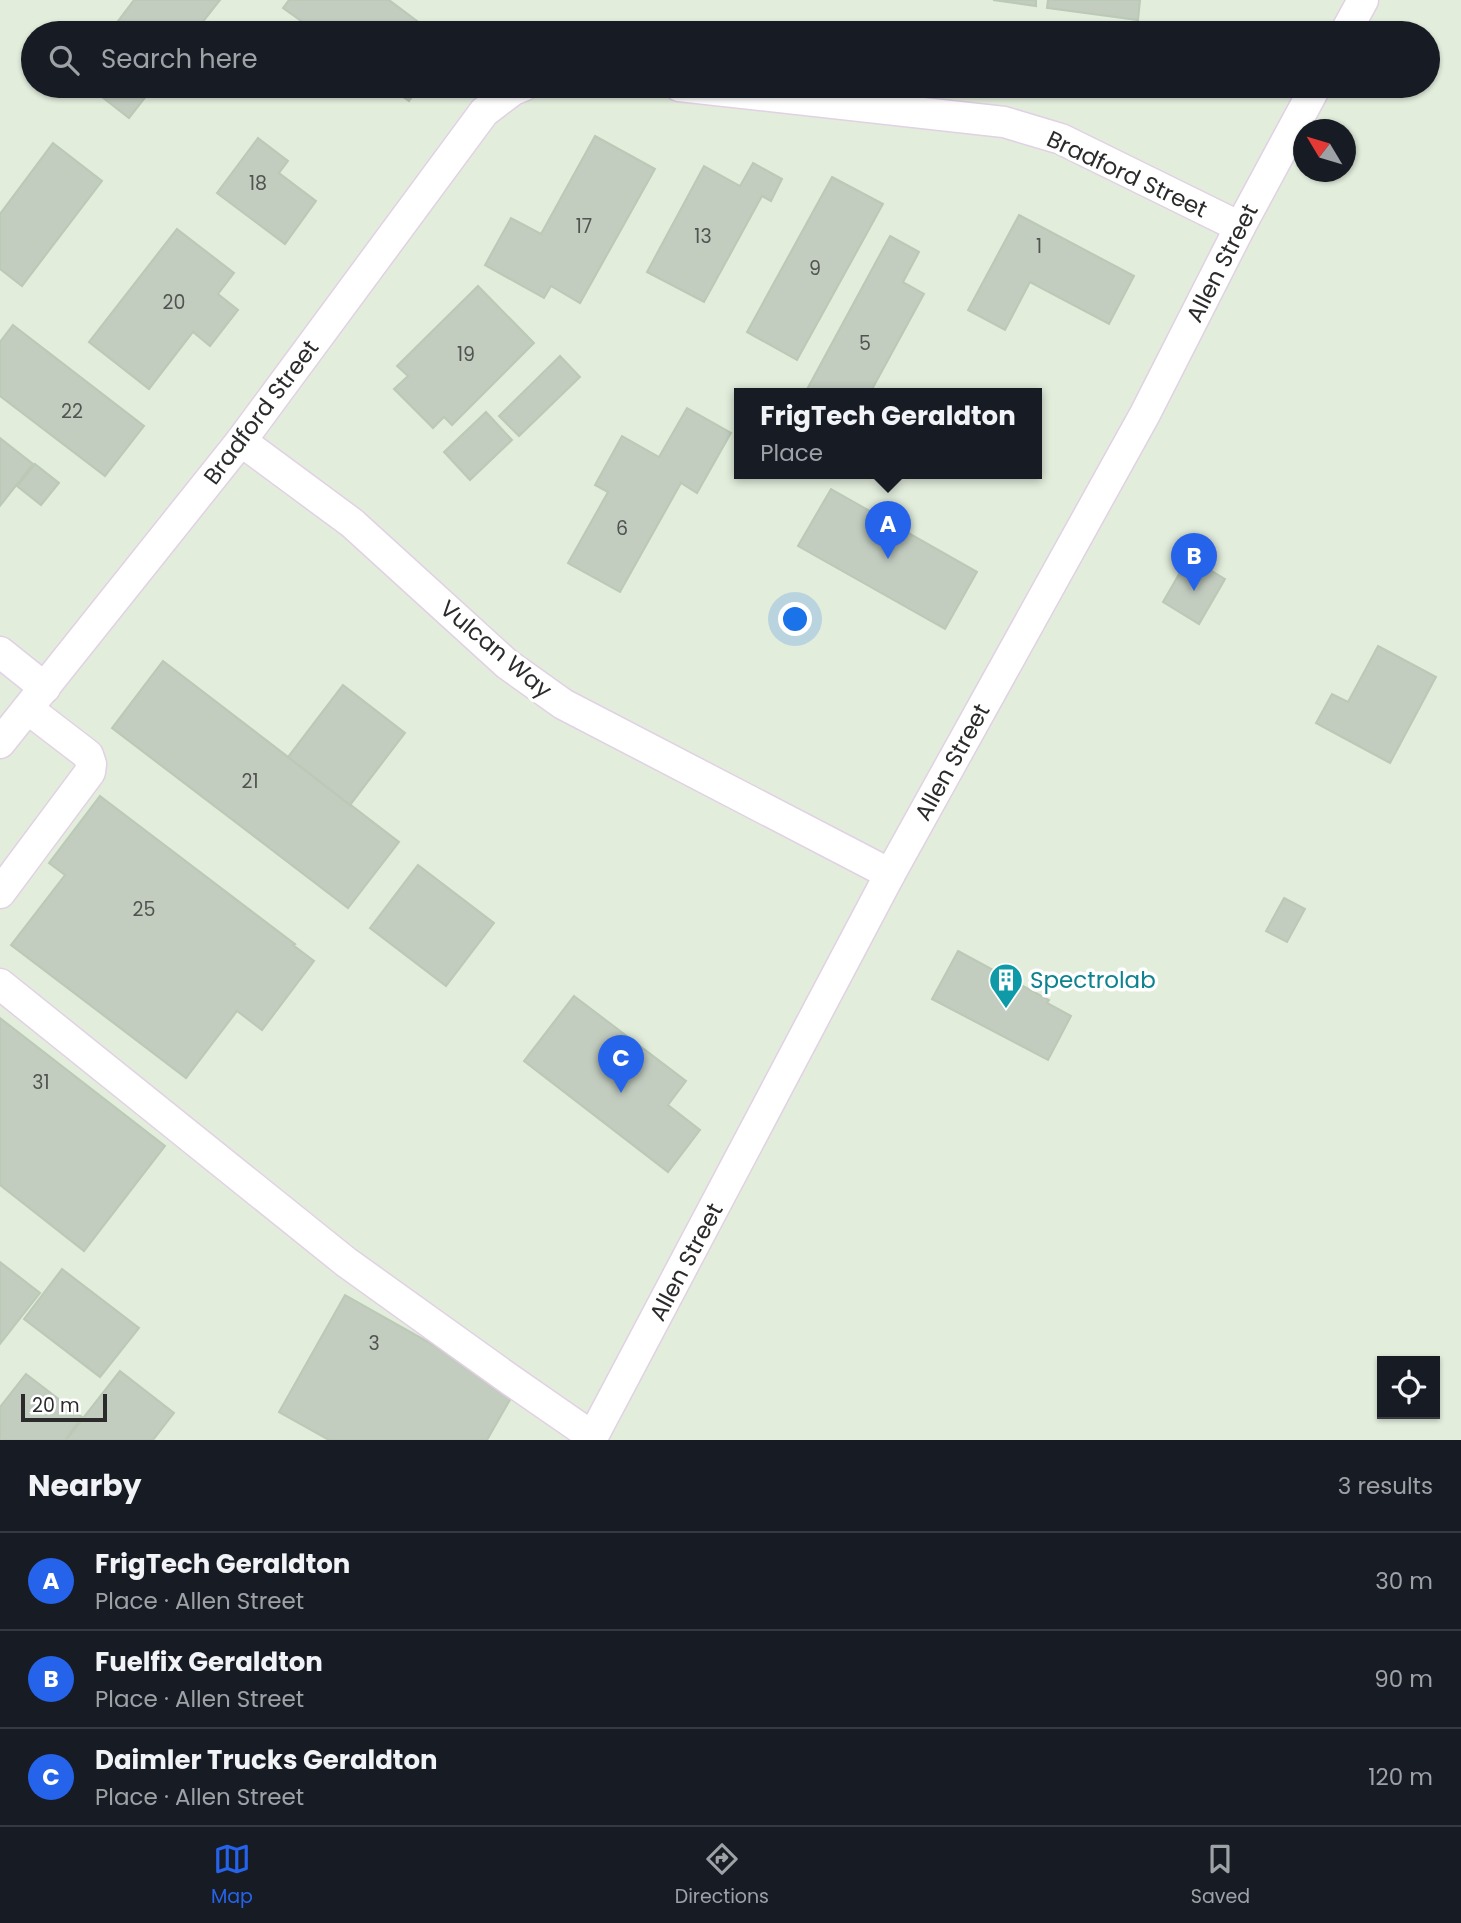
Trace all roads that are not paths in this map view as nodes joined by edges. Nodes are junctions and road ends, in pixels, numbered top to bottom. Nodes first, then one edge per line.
1 (1363, 0) edge
2 (1352, 21) edge
3 (502, 98) edge
4 (787, 98) edge
5 (1310, 98) edge
6 (1240, 227) junction
7 (241, 441) junction
8 (0, 652) edge
9 (36, 699) junction
10 (0, 743) edge
11 (890, 874) junction
12 (0, 893) edge
13 (0, 984) edge
14 (592, 1438) edge

1 - 2 street
3 - 7 street, Bradford Street
4 - 6 street, Bradford Street
5 - 6 street, Allen Street
6 - 11 street, Allen Street
7 - 9 street, Bradford Street
7 - 11 street, Vulcan Way
8 - 9 street
9 - 10 street, Bradford Street
9 - 12 street
11 - 14 street, Allen Street
13 - 14 street

